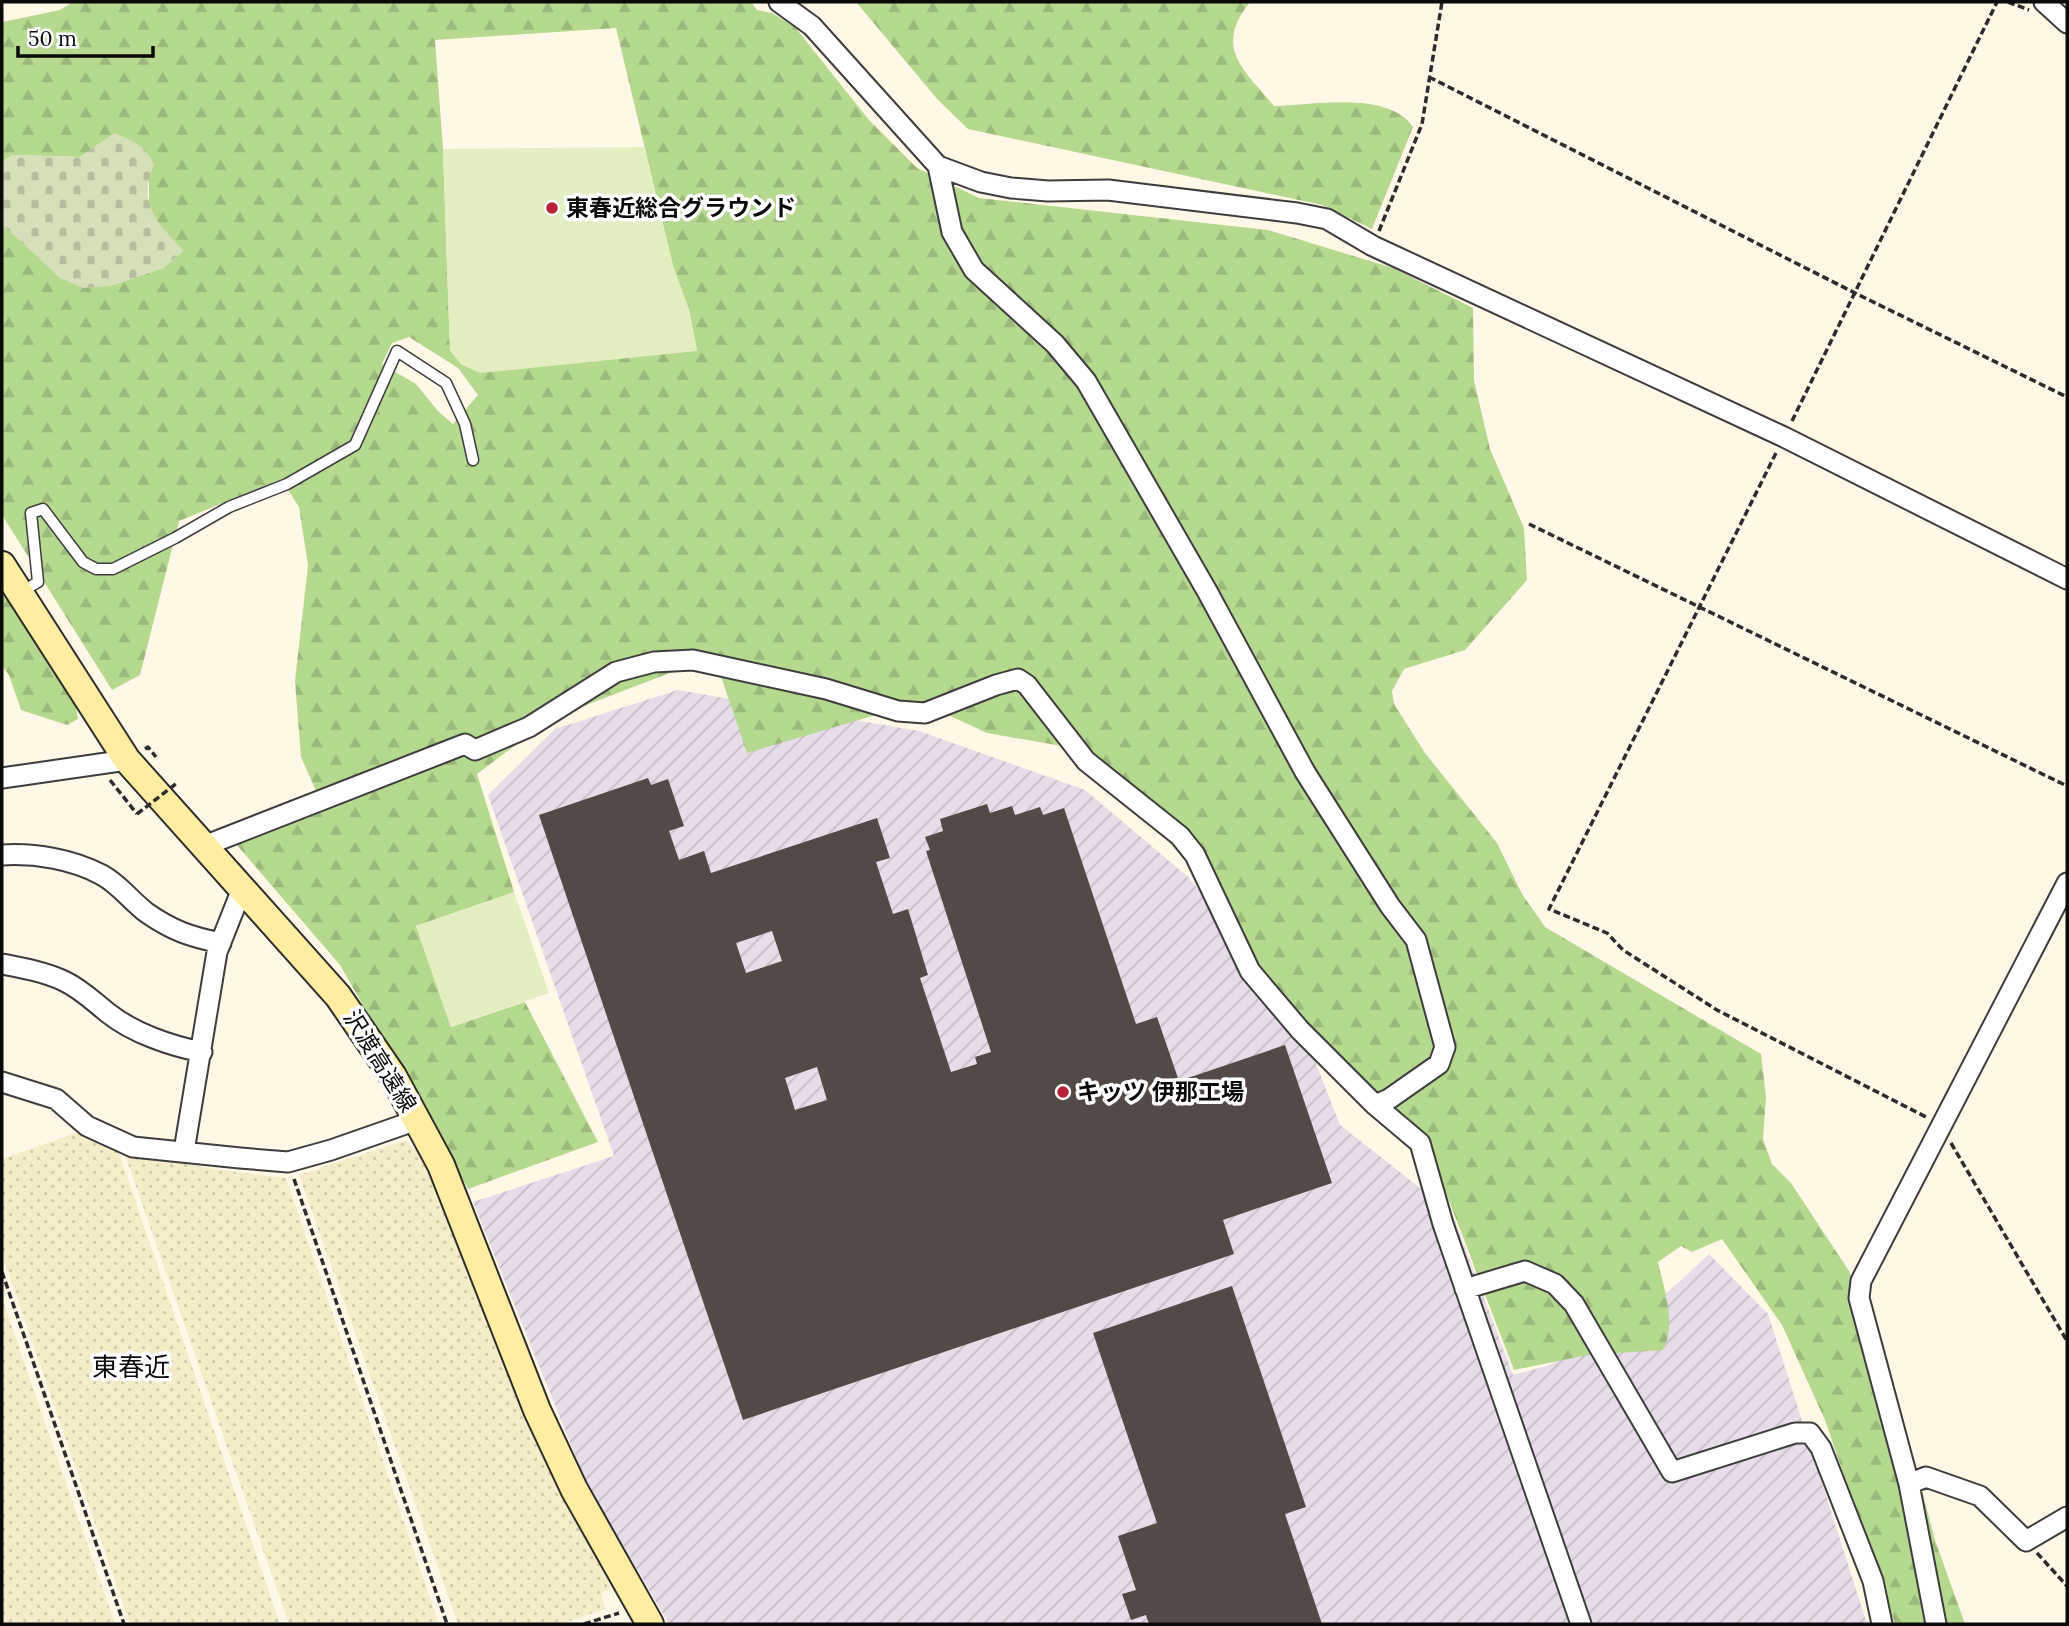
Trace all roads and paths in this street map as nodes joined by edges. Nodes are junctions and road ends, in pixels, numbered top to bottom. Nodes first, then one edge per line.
1 (779, 2) edge
2 (1442, 2) edge
3 (1997, 2) edge
4 (2044, 2) edge
5 (2067, 23) edge
6 (1429, 77) junction
7 (938, 166) junction
8 (1373, 246) junction
9 (1855, 293) junction
10 (2067, 397) edge
11 (1784, 437) junction
12 (472, 460) dead end
13 (1529, 524) dead end
14 (2, 565) edge
15 (2067, 579) edge
16 (20, 592) junction
17 (1700, 608) junction
18 (127, 760) junction
19 (2, 778) edge
20 (110, 780) dead end
21 (177, 783) dead end
22 (2067, 786) edge
23 (204, 846) junction
24 (2, 855) edge
25 (2067, 883) edge
26 (242, 889) junction
27 (221, 943) junction
28 (2, 964) edge
29 (202, 1052) junction
30 (2, 1082) edge
31 (1375, 1105) junction
32 (416, 1120) junction
33 (1941, 1125) junction
34 (184, 1151) junction
35 (288, 1162) junction
36 (2, 1272) edge
37 (1465, 1289) junction
38 (2067, 1341) edge
39 (1909, 1484) junction
40 (2067, 1517) edge
41 (2026, 1541) junction
42 (2067, 1586) edge
43 (645, 1615) edge
44 (124, 1624) edge
45 (447, 1624) edge
46 (584, 1624) edge
47 (1581, 1624) edge
48 (1882, 1624) edge
49 (1936, 1624) edge

1 - 7 street
2 - 6 path
3 - 9 path
4 - 5 street
6 - 8 path
6 - 9 path
7 - 8 street
7 - 31 street
8 - 11 street
9 - 10 path
9 - 11 path
11 - 15 street
11 - 17 path
12 - 16 lane
13 - 17 path
14 - 16 main road, 沢渡高遠線
16 - 18 main road, 沢渡高遠線
17 - 22 path
17 - 33 path
18 - 19 street
18 - 23 main road, 沢渡高遠線
20 - 21 path, bridge
23 - 26 main road, 沢渡高遠線
23 - 31 street
24 - 27 street
25 - 33 street
26 - 27 street
26 - 32 main road, 沢渡高遠線
27 - 29 street
28 - 29 street
29 - 34 street
30 - 34 street
31 - 37 street
32 - 35 street
32 - 43 main road, 沢渡高遠線
33 - 38 path
33 - 39 street
34 - 35 street
35 - 45 path
36 - 44 path
37 - 47 street
37 - 48 street
39 - 41 street
39 - 49 street
40 - 41 street
41 - 42 path
43 - 46 path

